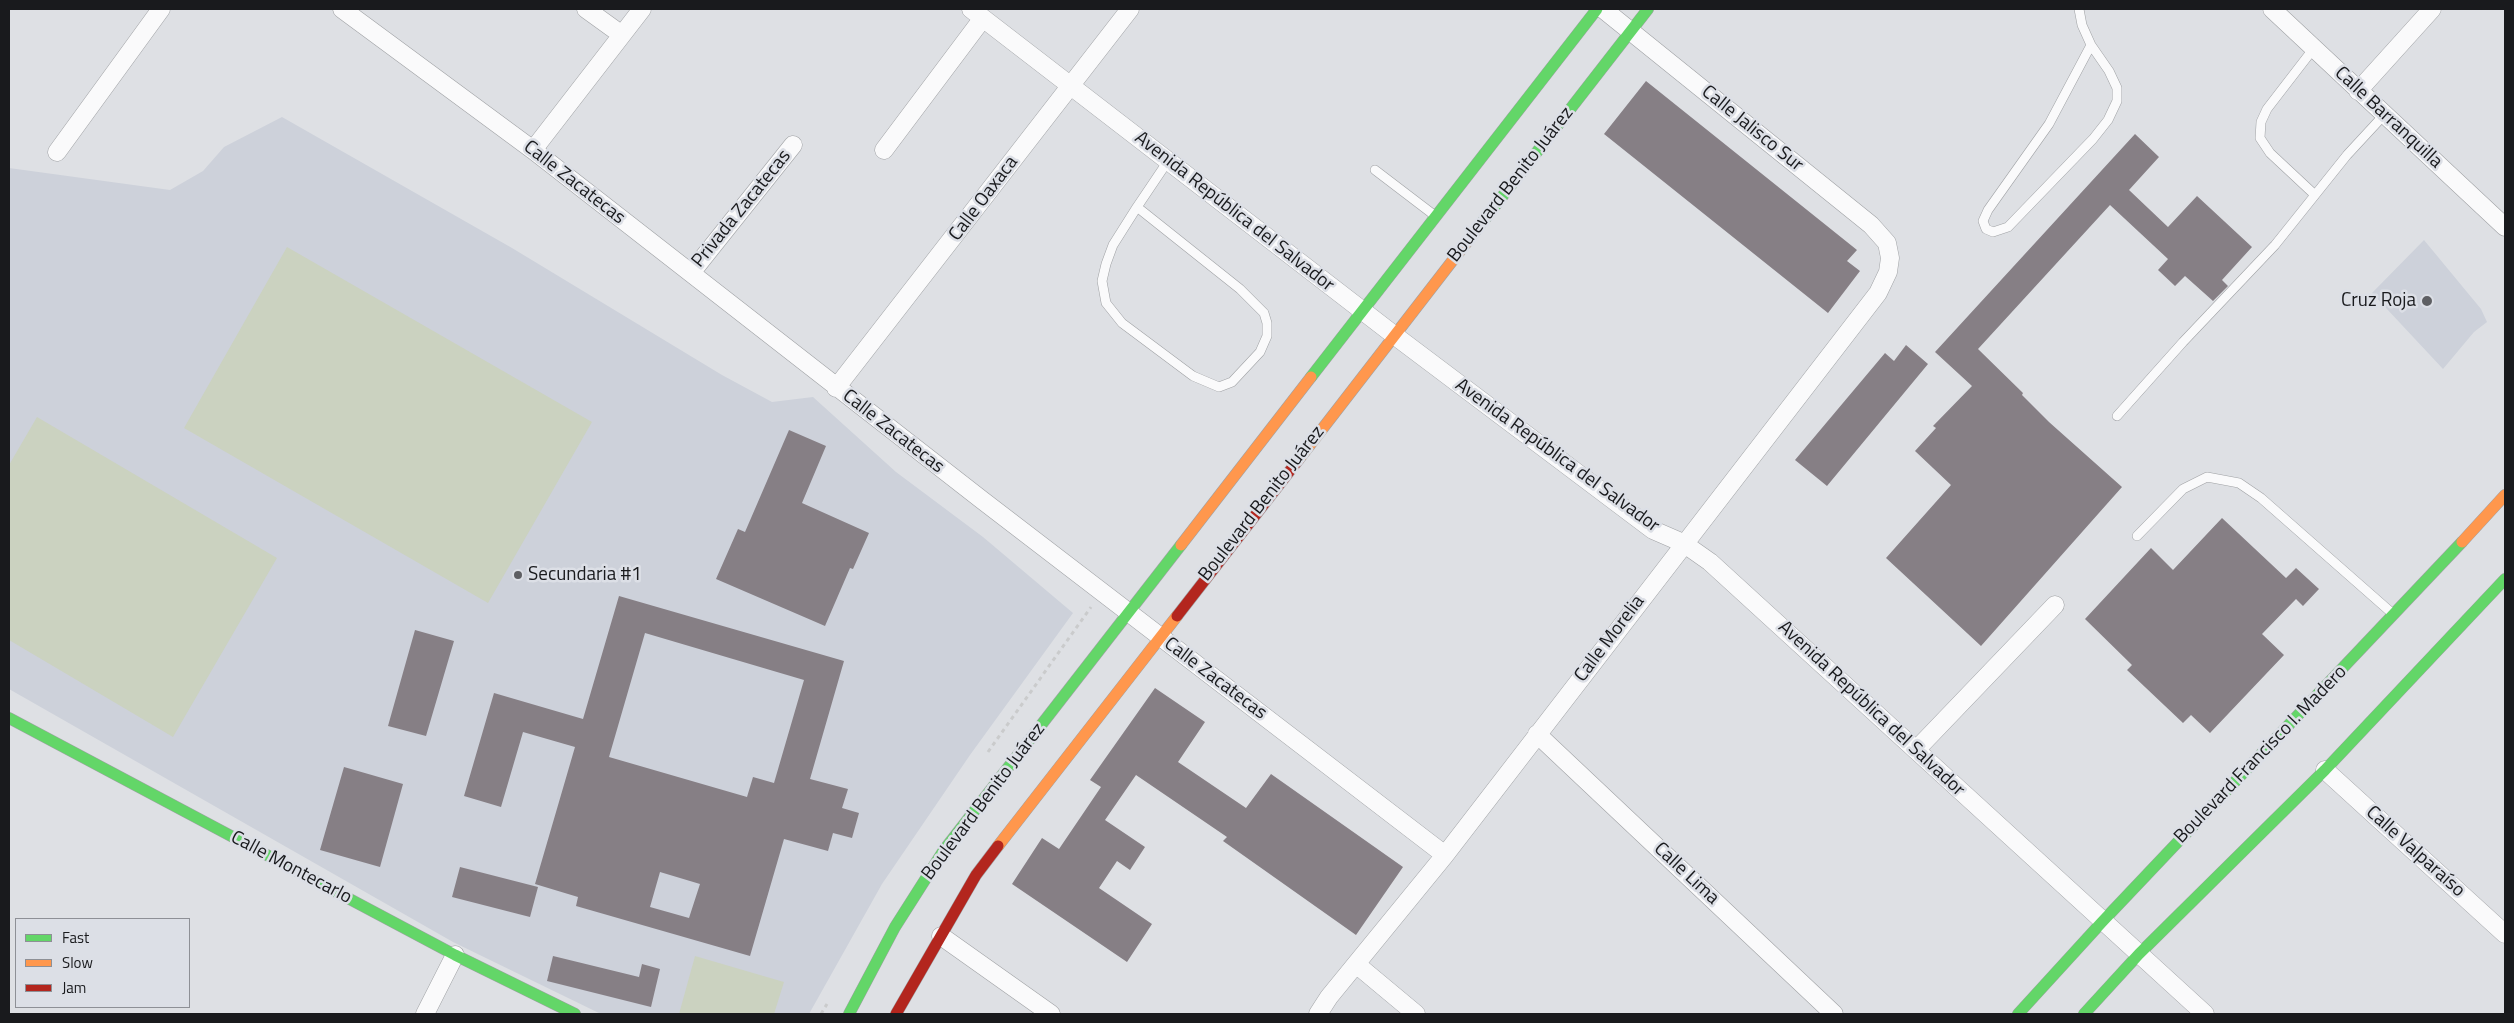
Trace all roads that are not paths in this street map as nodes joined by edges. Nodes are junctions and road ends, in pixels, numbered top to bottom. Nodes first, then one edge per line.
1 (161, 9) edge
2 (342, 9) edge
3 (586, 9) edge
4 (642, 9) edge
5 (1130, 9) edge
6 (1597, 9) edge
7 (1603, 9) edge
8 (1648, 9) edge
9 (2079, 9) edge
10 (2272, 9) edge
11 (2432, 9) edge
12 (977, 13) edge
13 (1630, 32) junction
14 (622, 35) junction
15 (2091, 45) junction
16 (2314, 48) junction
17 (1070, 85) junction
18 (2358, 91) junction
19 (2384, 115) junction
20 (793, 145) dead end
21 (532, 150) junction
22 (884, 150) dead end
23 (57, 152) dead end
24 (1168, 161) junction
25 (1375, 170) dead end
26 (2315, 195) junction
27 (1137, 206) junction
28 (1436, 217) junction
29 (2505, 227) edge
30 (1890, 258) joint
31 (690, 273) junction
32 (1363, 311) junction
33 (1394, 335) junction
34 (836, 388) junction
35 (2117, 416) dead end
36 (2505, 495) edge
37 (2137, 536) dead end
38 (1683, 543) junction
39 (2505, 579) edge
40 (2055, 606) dead end
41 (1129, 613) junction
42 (2394, 616) junction
43 (1159, 636) junction
44 (9, 718) edge
45 (1537, 734) junction
46 (1916, 750) junction
47 (2325, 770) junction
48 (1445, 855) junction
49 (2102, 922) junction
50 (2505, 934) edge
51 (941, 936) junction
52 (2139, 954) junction
53 (455, 955) junction
54 (1356, 964) junction
55 (425, 1014) edge
56 (575, 1014) edge
57 (848, 1014) edge
58 (896, 1014) edge
59 (1052, 1014) edge
60 (1318, 1014) edge
61 (1416, 1014) edge
62 (1834, 1014) edge
63 (2018, 1014) edge
64 (2084, 1014) edge
65 (2205, 1014) edge

1 - 23 street
2 - 21 street, Calle Zacatecas
3 - 14 street
4 - 14 street
5 - 17 street, Calle Oaxaca
6 - 28 main road, Boulevard Benito Juárez
7 - 13 street, Calle Jalisco Sur
8 - 13 main road, Boulevard Benito Juárez
9 - 15 lane
10 - 16 street, Calle Barranquilla
11 - 18 street
12 - 17 street, Avenida República del Salvador
12 - 22 street
13 - 30 street, Calle Jalisco Sur
13 - 33 main road, Boulevard Benito Juárez
14 - 21 street
15 - 15 lane
16 - 18 street, Calle Barranquilla
16 - 26 lane
17 - 24 street, Avenida República del Salvador
17 - 34 street, Calle Oaxaca
18 - 19 street, Calle Barranquilla
19 - 26 lane
19 - 29 street, Calle Barranquilla
20 - 31 street, Privada Zacatecas
21 - 31 street, Calle Zacatecas
24 - 27 lane
24 - 32 street, Avenida República del Salvador
25 - 28 lane
26 - 35 lane
27 - 27 lane
28 - 32 main road, Boulevard Benito Juárez
30 - 38 street, Calle Morelia
31 - 34 street, Calle Zacatecas
32 - 33 street, Avenida República del Salvador
32 - 41 main road, Boulevard Benito Juárez
33 - 38 street, Avenida República del Salvador
33 - 43 main road, Boulevard Benito Juárez
34 - 41 street, Calle Zacatecas
36 - 42 main road, Boulevard Francisco I. Madero
37 - 42 lane
38 - 45 street, Calle Morelia
38 - 46 street, Avenida República del Salvador
39 - 47 main road
40 - 46 street
41 - 43 street, Calle Zacatecas
41 - 57 main road, Boulevard Benito Juárez
42 - 49 main road, Boulevard Francisco I. Madero
43 - 48 street, Calle Zacatecas
43 - 51 main road, Boulevard Benito Juárez
44 - 53 main road, Calle Montecarlo
45 - 48 street, Calle Morelia
45 - 62 street, Calle Lima
46 - 49 street, Avenida República del Salvador
47 - 50 street, Calle Valparaíso
47 - 52 main road
48 - 54 street, Calle Morelia
49 - 52 street, Avenida República del Salvador
49 - 63 main road, Boulevard Francisco I. Madero
51 - 58 main road, Boulevard Benito Juárez
51 - 59 street
52 - 64 main road
52 - 65 street, Avenida República del Salvador
53 - 55 street
53 - 56 main road, Calle Montecarlo
54 - 60 street, Calle Morelia
54 - 61 street

